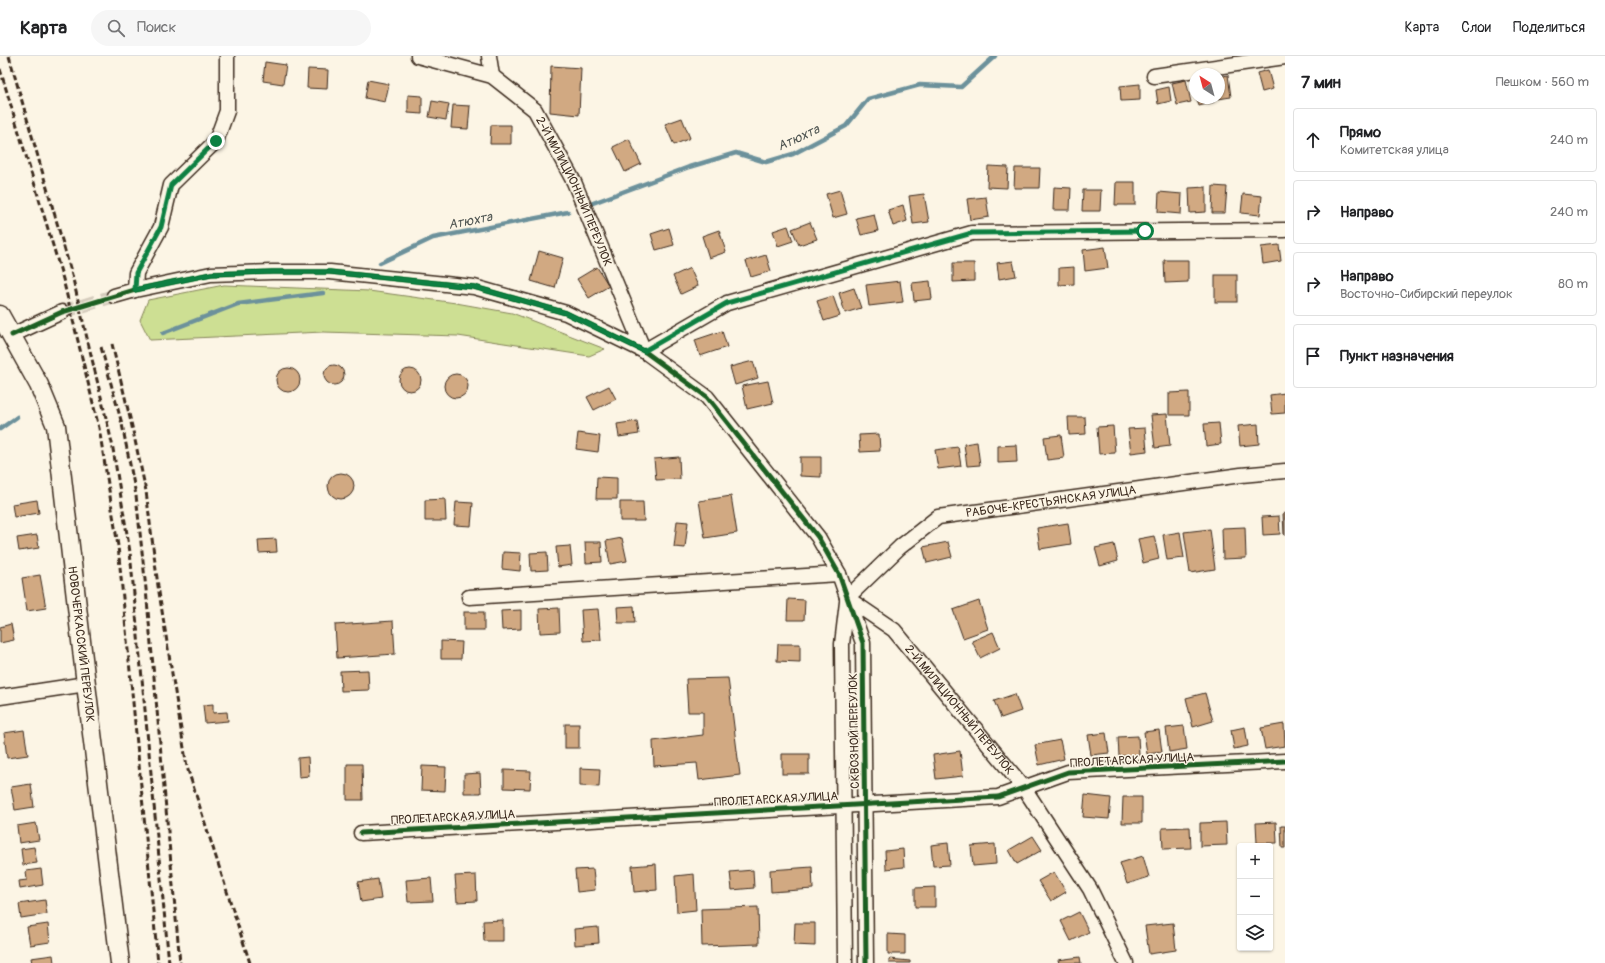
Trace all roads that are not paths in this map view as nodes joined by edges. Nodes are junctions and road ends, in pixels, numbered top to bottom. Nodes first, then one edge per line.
1 (227, 56) edge
2 (418, 56) edge
3 (489, 56) edge
4 (1285, 57) edge
5 (492, 76) junction
6 (1154, 76) dead end
7 (1285, 230) edge
8 (135, 290) junction
9 (114, 296) tunnel mouth
10 (62, 312) tunnel mouth
11 (0, 315) edge
12 (6, 337) edge
13 (644, 351) junction
14 (1285, 471) edge
15 (839, 574) junction
16 (469, 598) dead end
17 (847, 598) junction
18 (86, 684) junction
19 (0, 697) edge
20 (1285, 761) edge
21 (1024, 788) junction
22 (843, 805) junction
23 (864, 805) junction
24 (360, 833) dead end
25 (120, 963) edge
26 (844, 963) edge
27 (866, 963) edge
28 (1126, 963) edge

1 - 8 street
2 - 5 street, 2-Й МИЛИЦИОННЫЙ ПЕРЕУЛОК
3 - 5 street
4 - 6 street
5 - 13 street, 2-Й МИЛИЦИОННЫЙ ПЕРЕУЛОК
7 - 13 street
8 - 9 street
8 - 13 street
10 - 12 street
11 - 12 main road, НОВОЧЕРКАССКИЙ ПЕРЕУЛОК
12 - 18 main road, НОВОЧЕРКАССКИЙ ПЕРЕУЛОК
13 - 15 street
14 - 17 street, РАБОЧЕ-КРЕСТЬЯНСКАЯ УЛИЦА
15 - 16 street
15 - 17 street
17 - 21 street, 2-Й МИЛИЦИОННЫЙ ПЕРЕУЛОК
17 - 22 street, СКВОЗНОЙ ПЕРЕУЛОК
17 - 23 street, СКВОЗНОЙ ПЕРЕУЛОК
18 - 19 street
18 - 25 main road, НОВОЧЕРКАССКИЙ ПЕРЕУЛОК
20 - 21 street, ПРОЛЕТАРСКАЯ УЛИЦА
21 - 23 street, ПРОЛЕТАРСКАЯ УЛИЦА
21 - 28 street, 2-Й МИЛИЦИОННЫЙ ПЕРЕУЛОК
22 - 23 street, ПРОЛЕТАРСКАЯ УЛИЦА
22 - 24 street, ПРОЛЕТАРСКАЯ УЛИЦА
22 - 26 street, СКВОЗНОЙ ПЕРЕУЛОК
23 - 27 street, СКВОЗНОЙ ПЕРЕУЛОК

